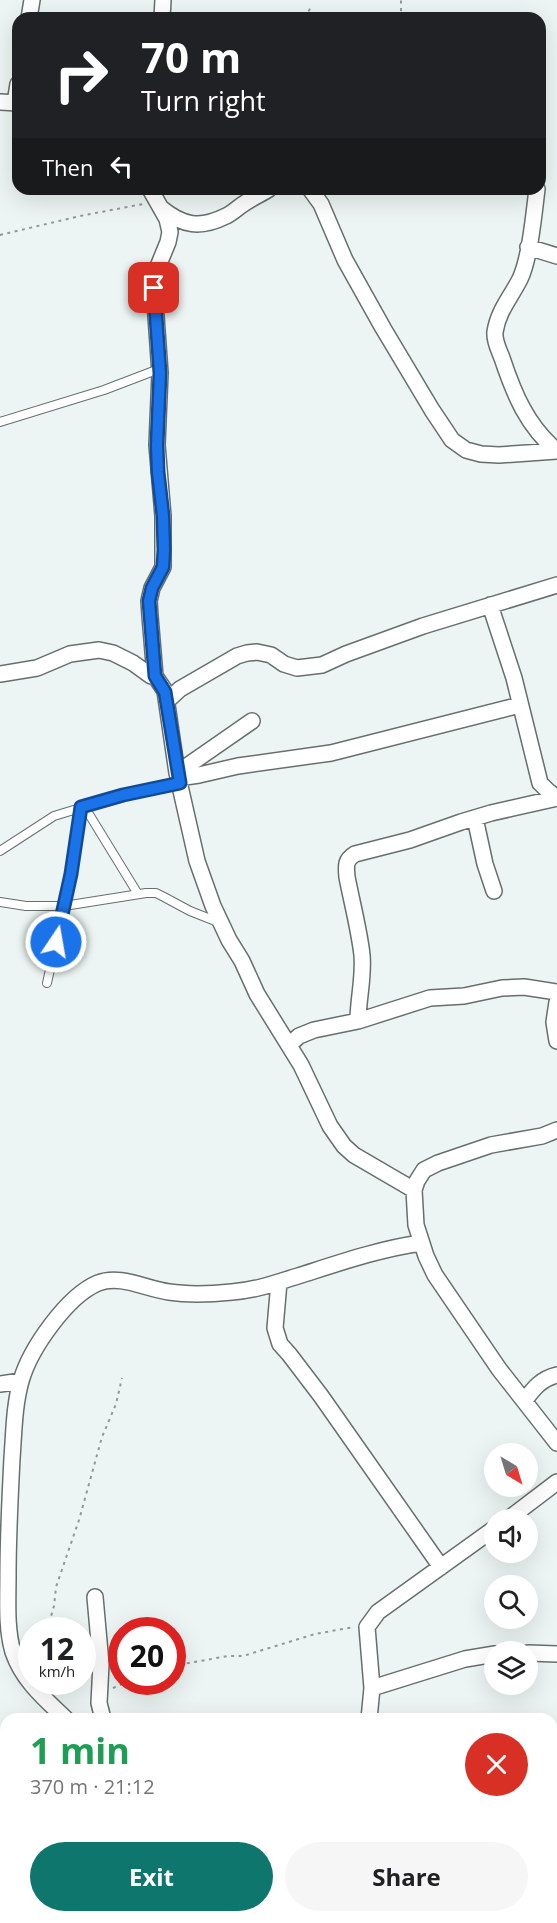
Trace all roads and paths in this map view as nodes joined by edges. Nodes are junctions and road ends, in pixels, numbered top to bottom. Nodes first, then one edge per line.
1 (312, 5) dead end
2 (308, 12) edge
3 (258, 195) edge
4 (314, 195) edge
5 (536, 195) edge
6 (156, 200) edge
7 (0, 235) edge
8 (528, 247) junction
9 (557, 256) edge
10 (159, 369) junction
11 (0, 422) edge
12 (557, 585) edge
13 (490, 605) junction
14 (0, 674) edge
15 (155, 676) junction
16 (167, 701) junction
17 (520, 705) junction
18 (252, 720) dead end
19 (178, 778) junction
20 (557, 798) edge
21 (82, 807) junction
22 (475, 818) junction
23 (0, 851) edge
24 (494, 891) dead end
25 (138, 894) junction
26 (0, 902) edge
27 (64, 906) junction
28 (221, 923) junction
29 (47, 983) dead end
30 (557, 992) edge
31 (557, 1002) edge
32 (358, 1021) junction
33 (557, 1041) edge
34 (289, 1045) junction
35 (557, 1130) edge
36 (414, 1190) junction
37 (421, 1243) junction
38 (279, 1282) junction
39 (557, 1375) edge
40 (122, 1378) dead end
41 (21, 1381) junction
42 (0, 1384) edge
43 (525, 1400) junction
44 (557, 1443) edge
45 (557, 1482) edge
46 (521, 1509) edge
47 (484, 1536) edge
48 (441, 1567) junction
49 (95, 1597) dead end
50 (50, 1617) edge
51 (368, 1627) junction
52 (538, 1653) edge
53 (557, 1654) edge
54 (484, 1656) edge
55 (186, 1664) edge
56 (372, 1688) junction
57 (60, 1713) edge
58 (102, 1713) edge
59 (370, 1713) edge

1 - 2 path
3 - 6 street
4 - 8 street
5 - 8 street
6 - 7 path
6 - 10 street
8 - 9 street
10 - 11 lane
10 - 15 street
12 - 13 street
13 - 16 street
13 - 17 street
14 - 15 street
15 - 16 street
16 - 19 street
17 - 19 street
17 - 20 street
18 - 19 street
19 - 21 lane
19 - 28 street
20 - 22 street
21 - 23 lane
21 - 25 lane
21 - 27 lane
22 - 24 street
22 - 32 street
25 - 27 lane
25 - 28 lane
26 - 27 lane
27 - 29 lane
28 - 34 street
30 - 32 street
31 - 33 street
32 - 34 street
34 - 36 street
35 - 36 street
36 - 37 street
37 - 38 street
37 - 43 street
38 - 41 street
38 - 48 street
39 - 43 street
40 - 50 path
41 - 42 street
41 - 57 street
43 - 44 street
45 - 46 street
47 - 48 street
48 - 51 street
49 - 58 street
51 - 55 path
51 - 56 street
52 - 53 street
54 - 56 street
56 - 59 street

